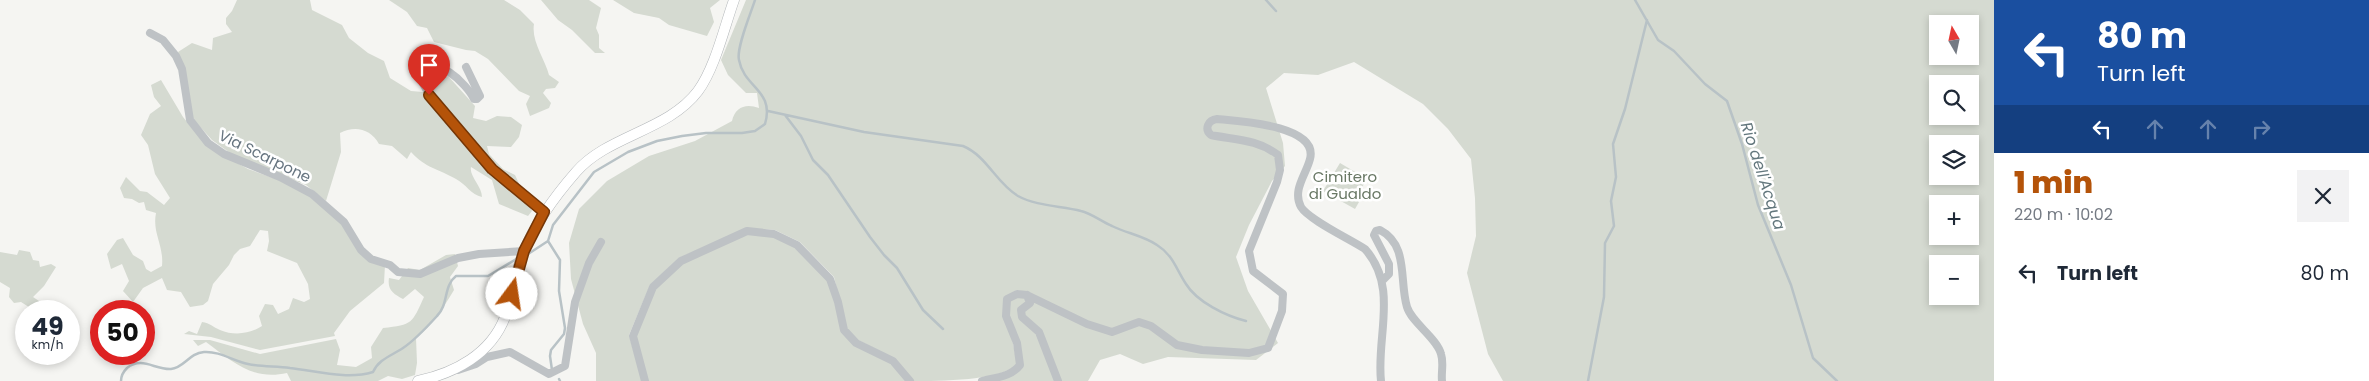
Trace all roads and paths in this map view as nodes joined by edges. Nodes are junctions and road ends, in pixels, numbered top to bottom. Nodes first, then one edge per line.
1 (734, 0) edge
2 (150, 33) dead end
3 (466, 68) dead end
4 (544, 212) junction
5 (601, 242) dead end
6 (522, 256) junction
7 (1382, 281) junction
8 (1027, 295) junction
9 (454, 370) junction
10 (418, 381) edge
11 (645, 381) edge
12 (910, 381) edge
13 (982, 381) edge
14 (1058, 381) edge
15 (1382, 381) edge
16 (1442, 381) edge

1 - 4 main road
2 - 6 street, Via Scarpone
3 - 4 street
4 - 6 main road
5 - 9 street
6 - 9 main road
7 - 8 street
7 - 15 street
7 - 16 street
8 - 13 street
8 - 14 street
9 - 10 main road
11 - 12 street

